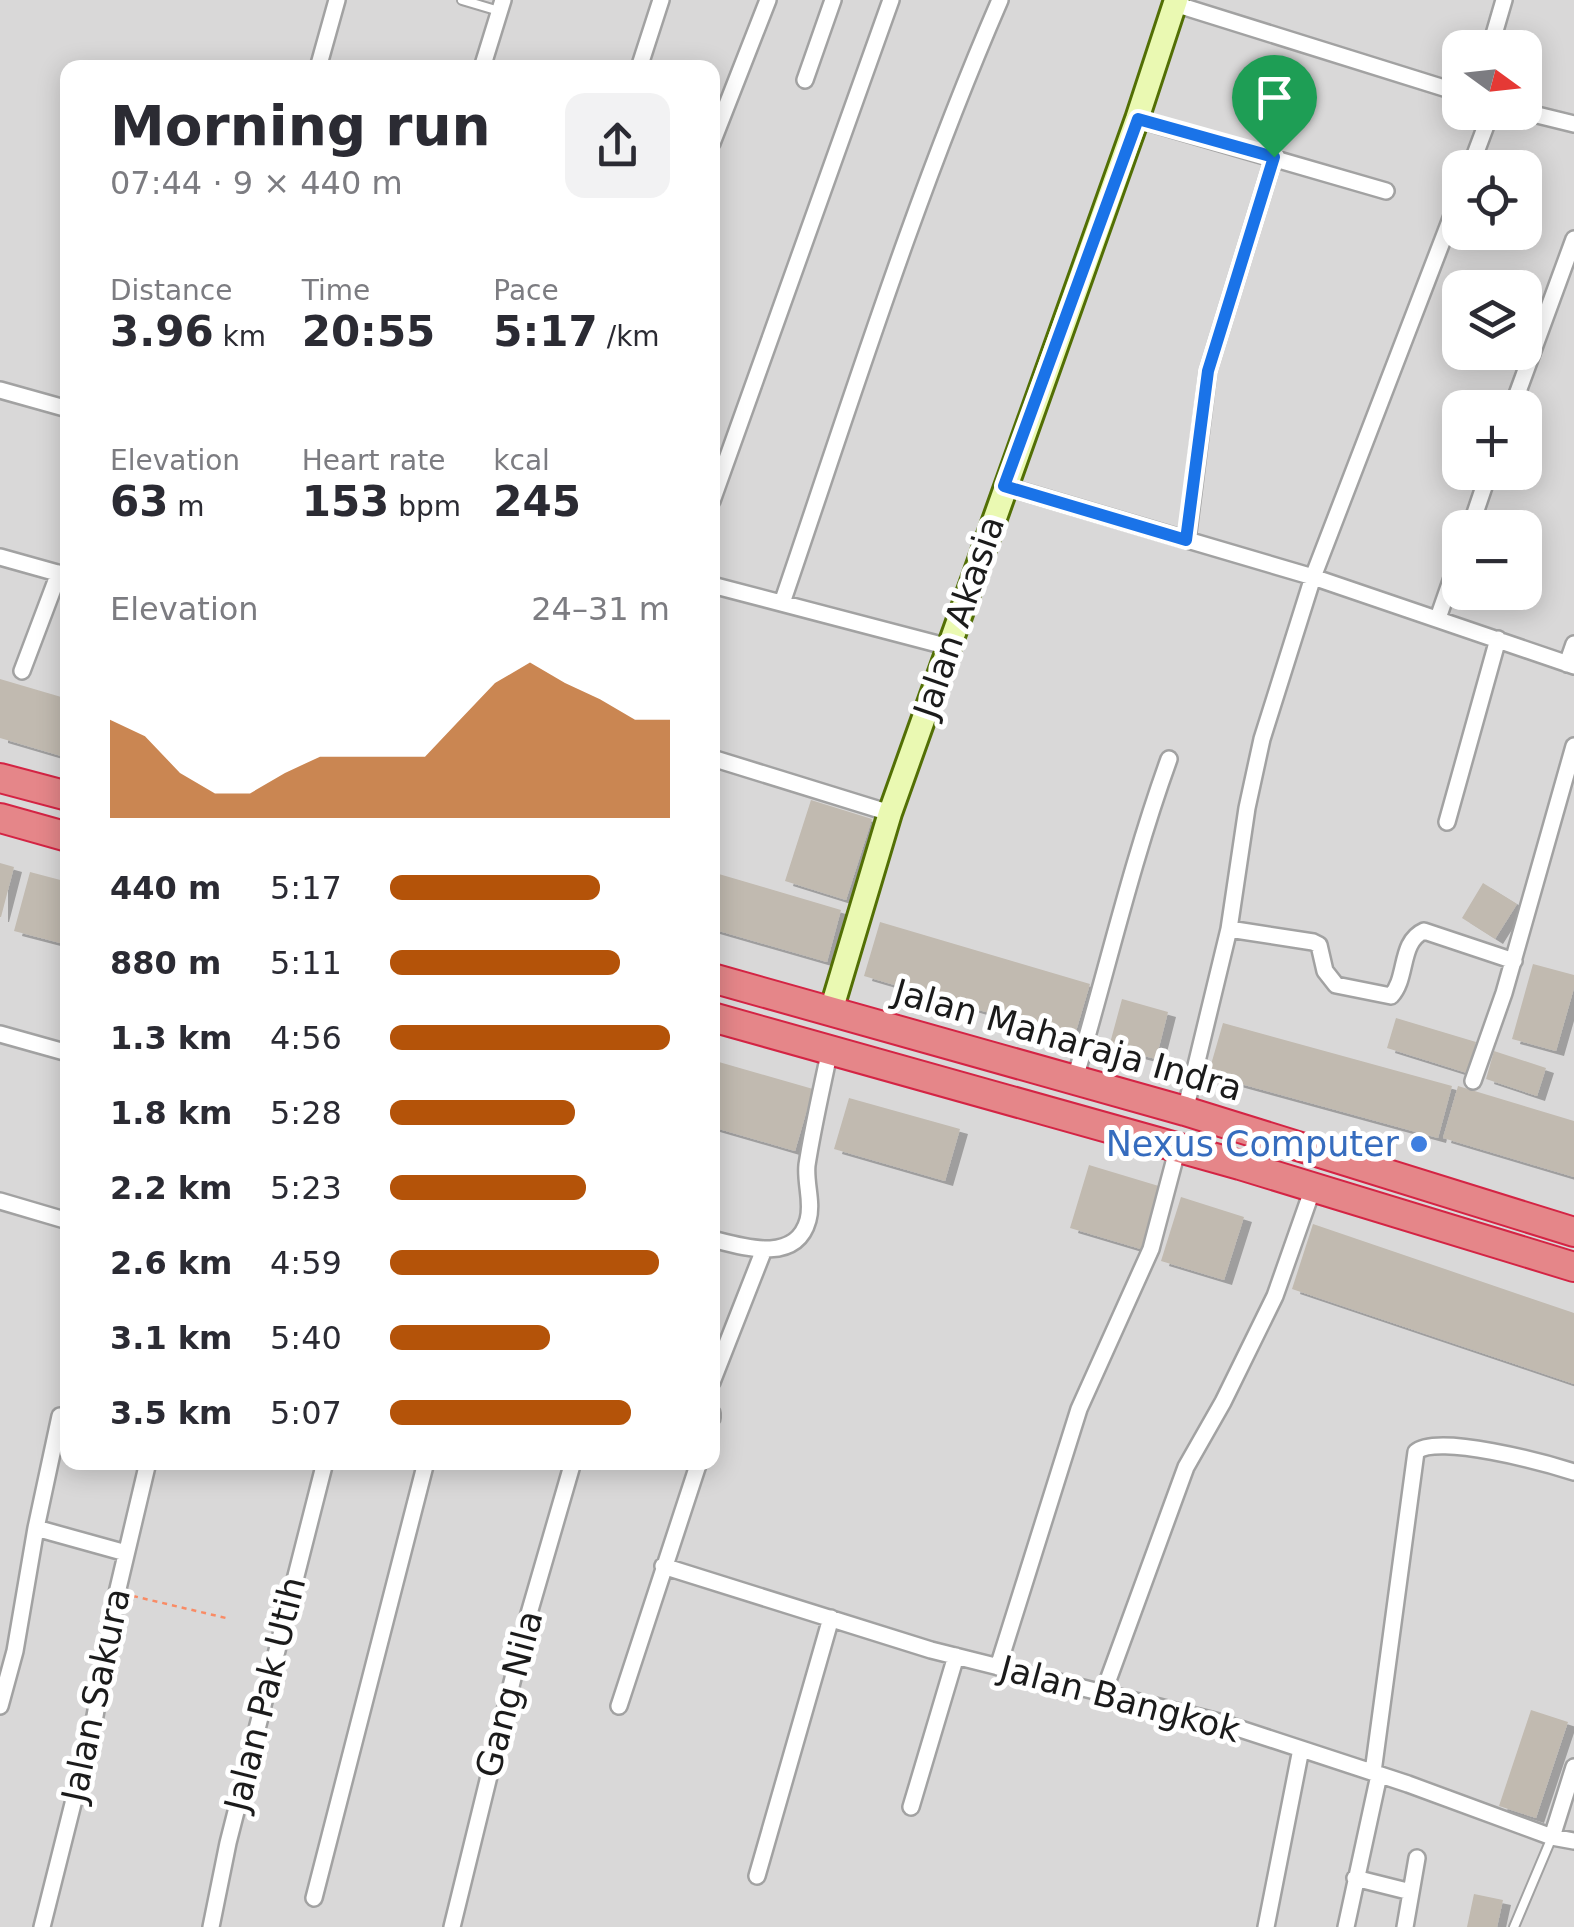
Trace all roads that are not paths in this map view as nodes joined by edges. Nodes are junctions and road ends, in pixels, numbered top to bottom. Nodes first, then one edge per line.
1 (337, 0) edge
2 (462, 0) edge
3 (661, 0) edge
4 (768, 0) edge
5 (833, 0) edge
6 (890, 0) edge
7 (1000, 0) edge
8 (1504, 0) edge
9 (1176, 2) edge
10 (501, 6) edge
11 (1495, 30) edge
12 (320, 60) edge
13 (484, 60) edge
14 (642, 60) edge
15 (804, 80) dead end
16 (1442, 87) edge
17 (1542, 116) edge
18 (1138, 119) junction
19 (720, 123) edge
20 (1574, 124) edge
21 (1274, 157) junction
22 (1386, 191) dead end
23 (1574, 238) edge
24 (1442, 242) edge
25 (0, 390) edge
26 (1519, 390) edge
27 (60, 408) edge
28 (720, 478) edge
29 (1004, 486) junction
30 (1186, 540) junction
31 (0, 556) edge
32 (60, 574) edge
33 (1313, 578) junction
34 (60, 582) edge
35 (720, 587) edge
36 (782, 604) junction
37 (1442, 607) edge
38 (1438, 618) junction
39 (1498, 639) junction
40 (1574, 644) edge
41 (948, 648) junction
42 (1571, 665) edge
43 (22, 671) dead end
44 (1574, 746) edge
45 (1169, 759) dead end
46 (720, 760) edge
47 (0, 778) edge
48 (60, 794) edge
49 (890, 812) junction
50 (0, 818) edge
51 (1448, 822) dead end
52 (60, 835) edge
53 (1230, 929) junction
54 (1514, 961) junction
55 (720, 980) edge
56 (831, 1011) junction
57 (720, 1019) edge
58 (0, 1034) edge
59 (830, 1049) junction
60 (60, 1051) edge
61 (1473, 1080) dead end
62 (1074, 1082) junction
63 (1184, 1111) junction
64 (1178, 1148) junction
65 (1382, 1172) junction
66 (1313, 1188) junction
67 (0, 1202) edge
68 (1371, 1207) junction
69 (60, 1219) edge
70 (1574, 1232) edge
71 (720, 1242) edge
72 (760, 1251) junction
73 (1574, 1267) edge
74 (720, 1360) edge
75 (60, 1416) dead end
76 (146, 1470) edge
77 (323, 1470) edge
78 (424, 1470) edge
79 (572, 1470) edge
80 (696, 1470) edge
81 (1574, 1472) edge
82 (36, 1528) junction
83 (126, 1553) junction
84 (663, 1566) junction
85 (831, 1618) junction
86 (956, 1656) junction
87 (998, 1667) junction
88 (1103, 1694) junction
89 (0, 1706) edge
90 (618, 1706) dead end
91 (1301, 1749) junction
92 (1574, 1768) edge
93 (1376, 1773) junction
94 (911, 1807) dead end
95 (1552, 1836) junction
96 (1574, 1841) edge
97 (1418, 1858) dead end
98 (757, 1876) dead end
99 (1356, 1878) junction
100 (1412, 1892) junction
101 (314, 1898) dead end
102 (42, 1927) edge
103 (211, 1927) edge
104 (452, 1927) edge
105 (1266, 1927) edge
106 (1346, 1927) edge
107 (1405, 1927) edge
108 (1514, 1927) edge

1 - 12 street
2 - 10 lane
3 - 14 street
4 - 19 street
5 - 15 street
6 - 28 street
7 - 36 street
8 - 11 street
9 - 16 street
9 - 18 street, Jalan Akasia
10 - 13 street
17 - 20 street
18 - 21 street
18 - 29 street, Jalan Akasia
21 - 22 street
21 - 30 street
23 - 26 street
24 - 33 street
25 - 27 street
29 - 30 street
29 - 41 street, Jalan Akasia
30 - 33 street
31 - 32 street
33 - 38 street
33 - 53 street
34 - 43 street
35 - 36 street
36 - 41 street
37 - 38 street
38 - 39 street
39 - 42 street
39 - 51 street
40 - 42 street
41 - 49 street, Jalan Akasia
44 - 54 street
45 - 62 street
46 - 49 street
47 - 48 highway
49 - 56 street, Jalan Akasia
50 - 52 highway
53 - 54 street
53 - 63 street
54 - 61 street
55 - 56 highway, Jalan Maharaja Indra
56 - 62 highway, Jalan Maharaja Indra
57 - 59 highway, Jalan Maharaja Indra
58 - 60 street
59 - 64 highway, Jalan Maharaja Indra
59 - 72 street
62 - 63 highway, Jalan Maharaja Indra
63 - 65 highway, Jalan Maharaja Indra
64 - 66 highway, Jalan Maharaja Indra
64 - 87 street
65 - 68 highway
65 - 70 highway, Jalan Maharaja Indra
66 - 68 highway, Jalan Maharaja Indra
66 - 88 street
67 - 69 street
68 - 73 highway, Jalan Maharaja Indra
71 - 72 street
72 - 74 street
75 - 82 street
76 - 83 street, Jalan Sakura
77 - 103 street, Jalan Pak Utih
78 - 101 street
79 - 104 street, Gang Nila
80 - 84 street
81 - 93 street
82 - 83 street
82 - 89 street
83 - 102 street, Jalan Sakura
84 - 85 street, Jalan Bangkok
84 - 90 street
85 - 86 street, Jalan Bangkok
85 - 98 street
86 - 87 street, Jalan Bangkok
86 - 94 street
87 - 88 street, Jalan Bangkok
88 - 91 street, Jalan Bangkok
91 - 93 street, Jalan Bangkok
91 - 105 street
92 - 95 street
93 - 95 street, Jalan Bangkok
93 - 99 street
95 - 96 street, Jalan Bangkok
95 - 108 lane
97 - 100 street
99 - 100 street
99 - 106 street
100 - 107 street

